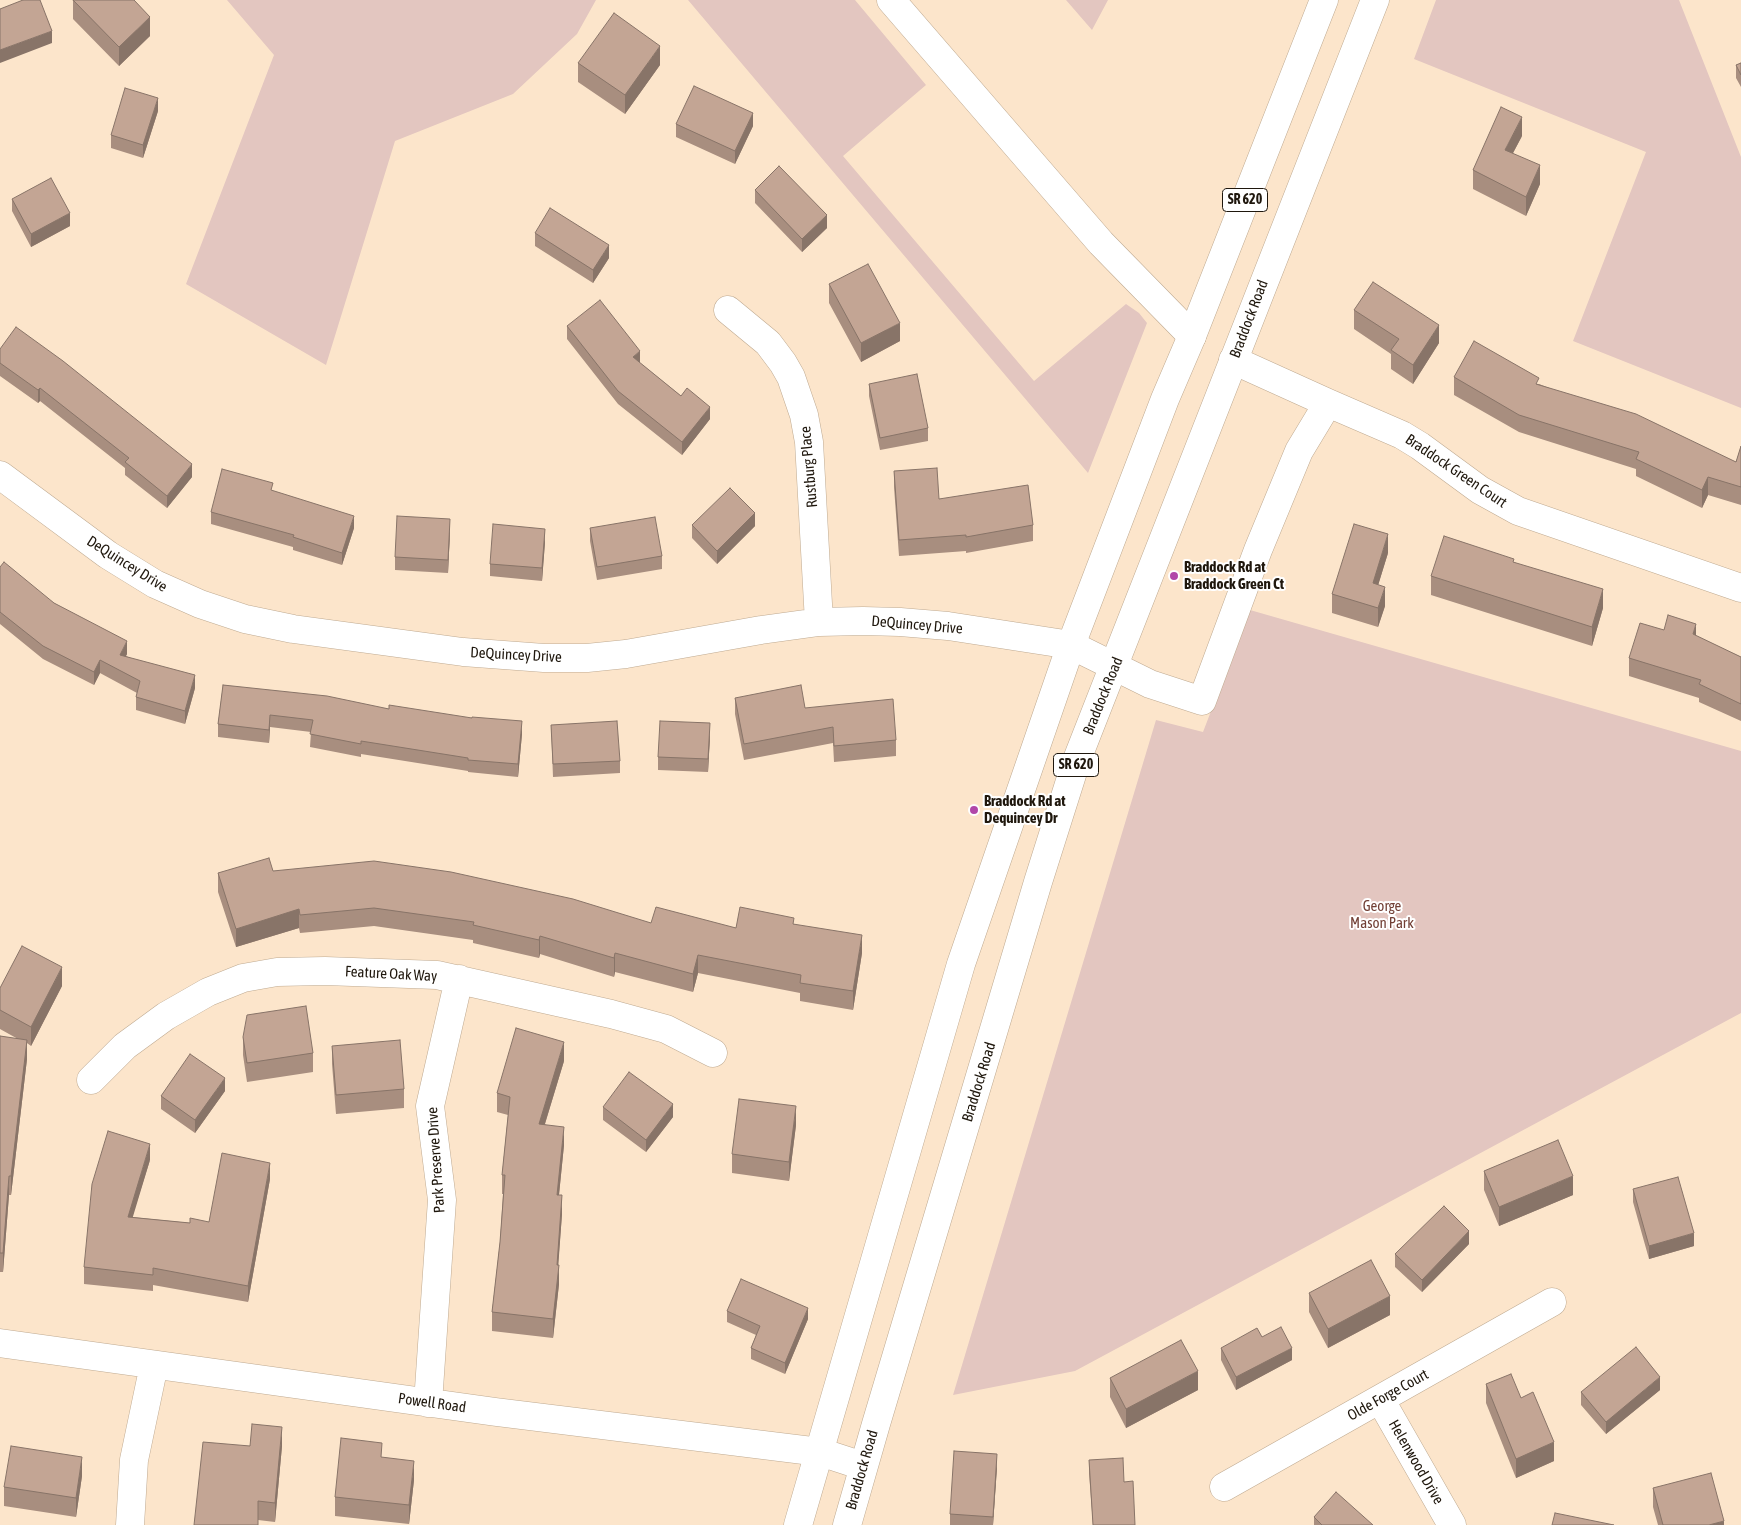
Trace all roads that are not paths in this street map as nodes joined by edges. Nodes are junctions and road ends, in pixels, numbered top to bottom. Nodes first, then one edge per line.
1 (891, 0) edge
2 (1324, 0) edge
3 (1375, 0) edge
4 (728, 310) dead end
5 (1192, 336) junction
6 (1233, 360) junction
7 (1328, 403) junction
8 (0, 475) edge
9 (1741, 588) edge
10 (819, 622) junction
11 (1071, 645) junction
12 (1114, 667) junction
13 (458, 979) junction
14 (713, 1053) dead end
15 (90, 1080) dead end
16 (1552, 1302) dead end
17 (0, 1343) edge
18 (154, 1365) junction
19 (1380, 1399) junction
20 (428, 1403) junction
21 (820, 1452) junction
22 (863, 1466) junction
23 (1224, 1487) dead end
24 (130, 1525) edge
25 (798, 1525) edge
26 (847, 1525) edge
27 (1452, 1525) edge

1 - 5 street
2 - 5 street, SR 620
3 - 6 street, Braddock Road / SR 620
4 - 10 street, Rustburg Place
5 - 11 street, SR 620
6 - 7 street, Braddock Green Court
6 - 12 street, Braddock Road / SR 620
7 - 9 street, Braddock Green Court
7 - 12 street, DeQuincey Drive
8 - 10 street, DeQuincey Drive
10 - 11 street, DeQuincey Drive
11 - 12 street, DeQuincey Drive
11 - 21 street, SR 620
12 - 22 street, Braddock Road / SR 620
13 - 14 street, Feature Oak Way
13 - 15 street, Feature Oak Way
13 - 20 street, Park Preserve Drive
16 - 19 street, Olde Forge Court
17 - 18 street, Powell Road
18 - 20 street, Powell Road
18 - 24 street
19 - 23 street, Olde Forge Court
19 - 27 street, Helenwood Drive
20 - 21 street, Powell Road
21 - 22 street, Powell Road
21 - 25 street, SR 620
22 - 26 street, Braddock Road / SR 620

